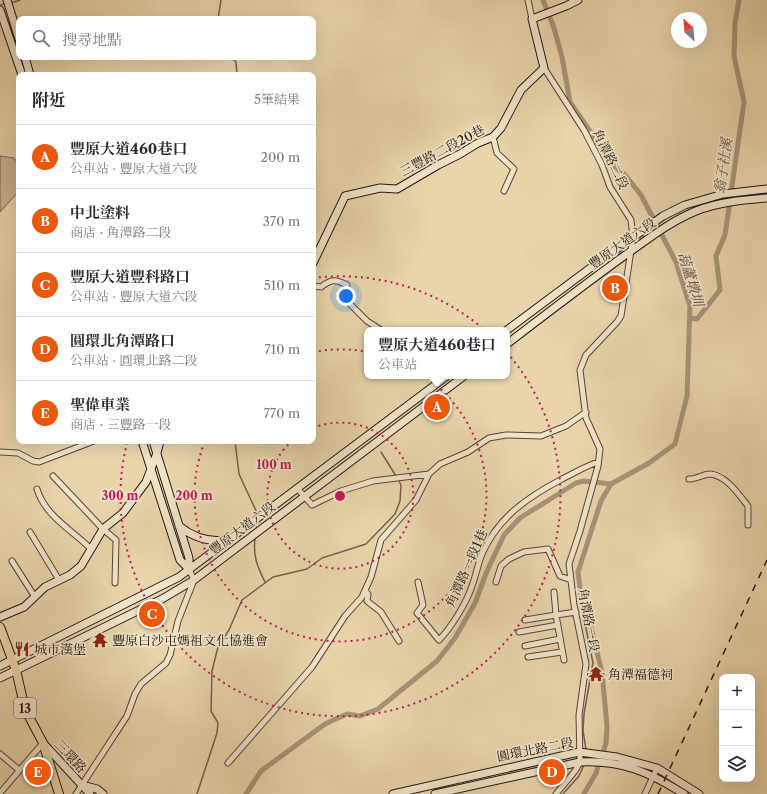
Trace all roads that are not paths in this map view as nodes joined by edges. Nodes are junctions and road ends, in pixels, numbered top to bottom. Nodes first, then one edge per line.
1 (7, 0) edge
2 (528, 0) edge
3 (578, 0) edge
4 (0, 10) edge
5 (532, 19) junction
6 (16, 29) edge
7 (16, 57) edge
8 (17, 60) edge
9 (26, 60) edge
10 (544, 68) junction
11 (21, 72) edge
12 (29, 72) edge
13 (493, 137) junction
14 (767, 189) edge
15 (504, 191) dead end
16 (766, 198) edge
17 (633, 237) junction
18 (629, 252) junction
19 (316, 257) edge
20 (316, 287) edge
21 (376, 327) edge
22 (510, 328) edge
23 (510, 342) edge
24 (443, 379) edge
25 (460, 379) edge
26 (586, 412) junction
27 (86, 444) edge
28 (143, 444) edge
29 (154, 444) edge
30 (160, 444) edge
31 (0, 452) edge
32 (158, 453) junction
33 (598, 464) junction
34 (151, 471) junction
35 (429, 474) junction
36 (52, 476) dead end
37 (689, 479) dead end
38 (297, 488) junction
39 (37, 489) dead end
40 (304, 496) junction
41 (748, 525) dead end
42 (178, 526) junction
43 (103, 529) junction
44 (30, 532) dead end
45 (229, 540) junction
46 (91, 549) junction
47 (12, 561) dead end
48 (189, 569) junction
49 (59, 580) junction
50 (194, 580) junction
51 (571, 580) junction
52 (418, 582) dead end
53 (496, 582) dead end
54 (115, 583) dead end
55 (365, 591) junction
56 (554, 592) dead end
57 (35, 597) junction
58 (576, 612) junction
59 (556, 614) junction
60 (0, 617) edge
61 (525, 620) dead end
62 (558, 625) junction
63 (0, 627) edge
64 (519, 632) dead end
65 (560, 639) junction
66 (399, 641) dead end
67 (525, 646) dead end
68 (562, 652) junction
69 (528, 657) dead end
70 (12, 660) junction
71 (564, 660) dead end
72 (0, 666) edge
73 (16, 670) junction
74 (0, 678) edge
75 (43, 743) junction
76 (579, 752) junction
77 (0, 754) edge
78 (617, 760) junction
79 (580, 762) junction
80 (228, 763) dead end
81 (657, 768) junction
82 (18, 770) junction
83 (654, 776) junction
84 (81, 785) junction
85 (0, 792) edge
86 (59, 794) edge
87 (76, 794) edge
88 (90, 794) edge
89 (103, 794) edge
90 (393, 794) edge
91 (435, 794) edge
92 (556, 794) edge
93 (645, 794) edge
94 (684, 794) edge
95 (699, 794) edge

1 - 6 street
2 - 5 street, 角潭路二段
3 - 5 street
4 - 7 street
5 - 10 street, 角潭路二段
8 - 11 street
9 - 12 street
10 - 13 street, 三豐路二段20巷
10 - 17 street, 角潭路二段
13 - 15 street
13 - 19 street, 三豐路二段20巷
14 - 17 street, 豐原大道六段
16 - 18 street, 豐原大道六段
17 - 18 street, 角潭路二段
17 - 22 street, 豐原大道六段
18 - 23 street, 豐原大道六段
18 - 26 street, 角潭路二段
20 - 21 street
24 - 38 street, 豐原大道六段
25 - 40 street, 豐原大道六段
26 - 33 street, 角潭路二段
26 - 35 street
27 - 31 street
28 - 34 street
29 - 32 street
30 - 32 street
32 - 34 street
32 - 42 street
33 - 51 street, 角潭路一段
33 - 52 street, 角潭路一段1巷
34 - 43 street
34 - 48 street
35 - 40 street
35 - 55 street
36 - 43 street
37 - 41 street
38 - 40 street
38 - 45 street, 豐原大道六段
39 - 46 street
40 - 50 street, 豐原大道六段
42 - 45 street
42 - 48 street
43 - 46 street
43 - 54 street
44 - 49 street
45 - 48 street, 豐原大道六段
46 - 49 street
47 - 57 street
48 - 50 street
48 - 70 street, 豐原大道六段
49 - 57 street
50 - 73 street, 豐原大道六段
50 - 84 street
51 - 53 street
51 - 58 street, 角潭路一段
55 - 66 street
55 - 80 street
56 - 59 street
57 - 60 street
58 - 59 street
58 - 76 street, 角潭路一段
59 - 61 street
59 - 62 street
62 - 64 street
62 - 65 street
63 - 70 main road, 13
65 - 67 street
65 - 68 street
68 - 69 street
68 - 71 street
70 - 72 street, 豐原大道六段
70 - 73 main road, 13
73 - 74 street, 豐原大道六段
73 - 75 main road, 13
75 - 82 street
75 - 84 street, 三環路
75 - 86 main road, 13
76 - 78 street, 圓環北路二段
76 - 79 street, 角潭路一段
76 - 90 street, 圓環北路二段
77 - 82 street
78 - 79 street, 圓環北路二段
78 - 81 street, 圓環北路二段
78 - 83 street, 圓環北路二段
79 - 91 street, 圓環北路二段
79 - 92 street
81 - 83 street
81 - 95 street, 圓環北路二段
82 - 85 street
83 - 93 street
83 - 94 street, 圓環北路二段
84 - 87 street
84 - 88 street, 三環路
84 - 89 street, 三環路

